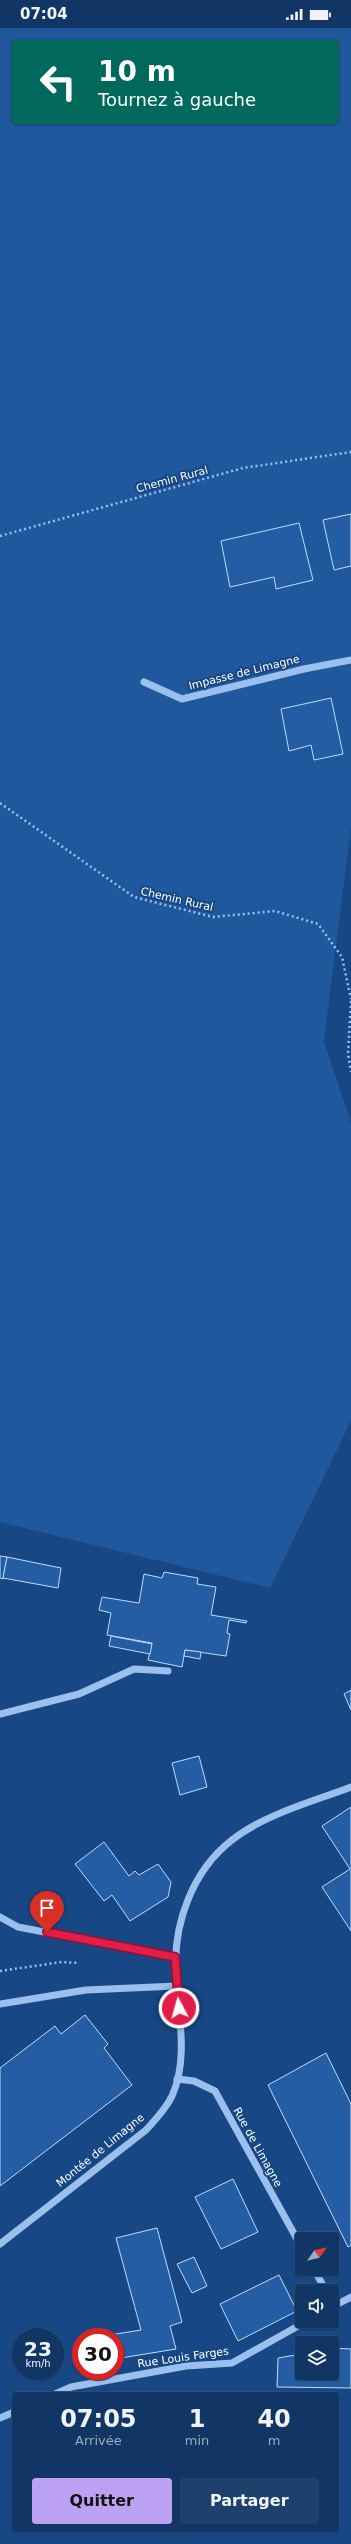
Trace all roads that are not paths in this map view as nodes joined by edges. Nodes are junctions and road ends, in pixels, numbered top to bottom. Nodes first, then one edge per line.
1 (351, 660) edge
2 (144, 682) dead end
3 (168, 1671) dead end
4 (0, 1714) edge
5 (351, 1787) edge
6 (0, 1917) edge
7 (175, 1957) junction
8 (177, 1986) junction
9 (0, 2004) edge
10 (177, 2078) junction
11 (295, 2235) edge
12 (0, 2244) edge
13 (351, 2297) edge
14 (339, 2302) edge
15 (295, 2328) edge
16 (60, 2392) edge
17 (12, 2413) edge
18 (0, 2418) edge

1 - 2 street, Impasse de Limagne
3 - 4 street
5 - 7 street, Montée de Limagne
6 - 7 street
7 - 8 street, Montée de Limagne
8 - 9 street
8 - 10 street, Montée de Limagne
10 - 11 street, Rue de Limagne
10 - 12 street, Montée de Limagne
13 - 14 street
15 - 16 street, Rue Louis Farges
17 - 18 street

